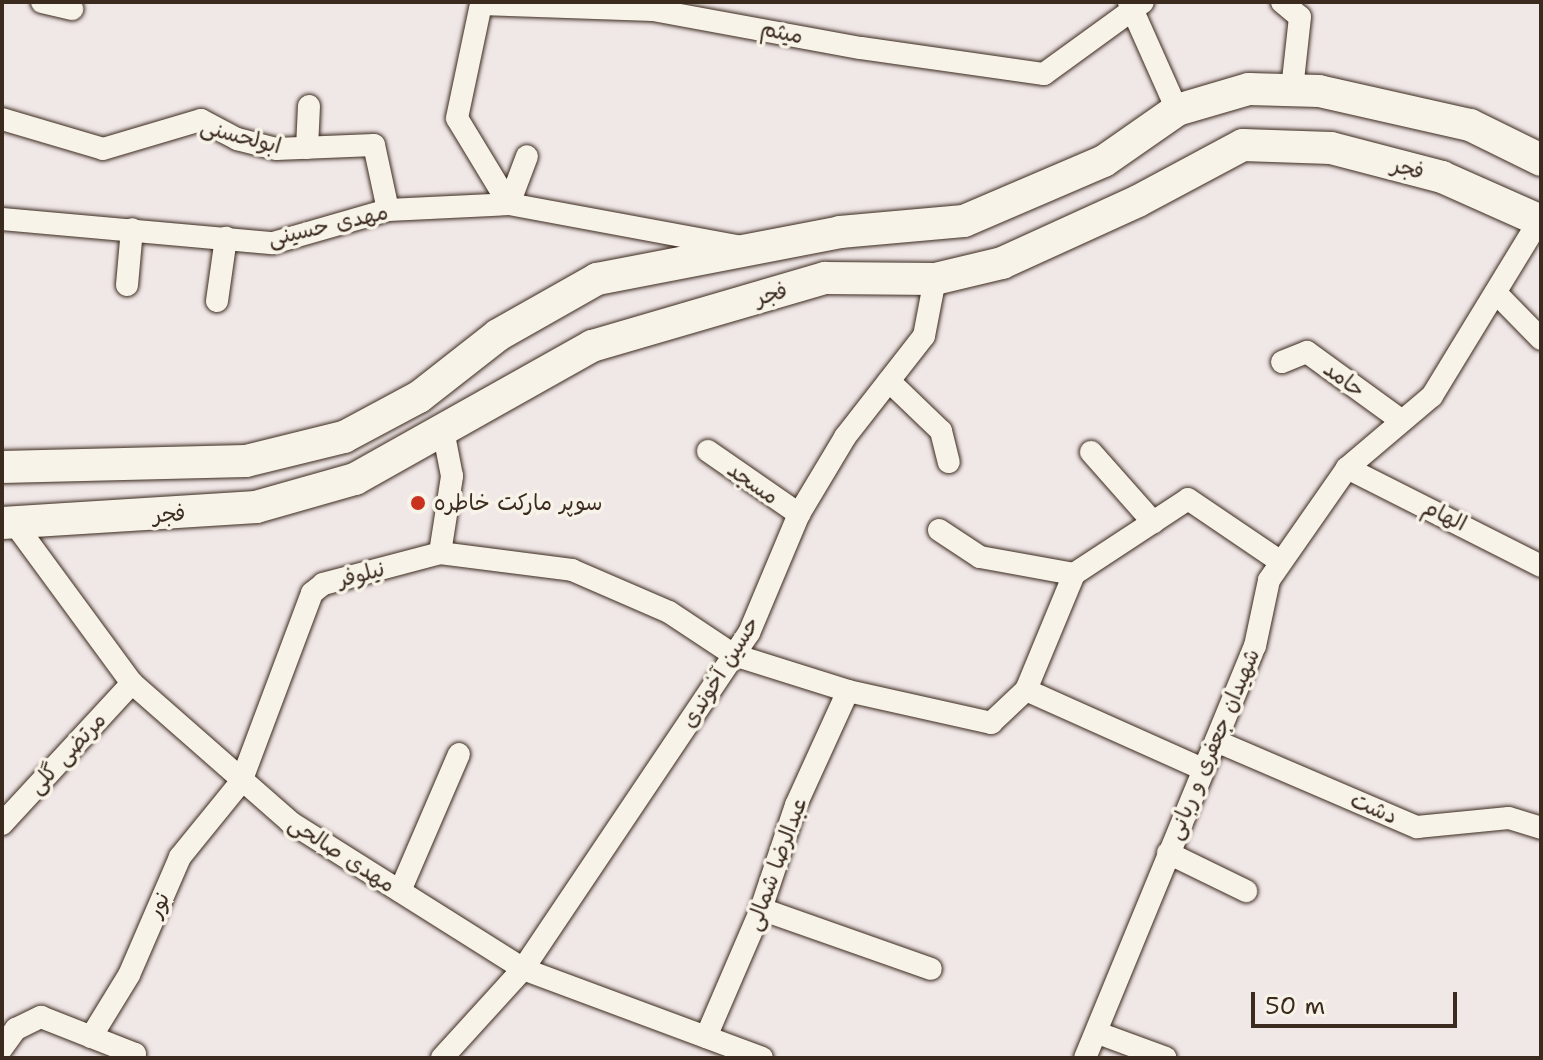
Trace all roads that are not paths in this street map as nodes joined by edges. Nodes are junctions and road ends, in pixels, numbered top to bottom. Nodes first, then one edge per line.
1 (42, 2) edge
2 (1282, 2) edge
3 (1136, 5) edge
4 (72, 9) dead end
5 (1292, 90) junction
6 (309, 106) dead end
7 (1177, 110) junction
8 (2, 119) edge
9 (307, 148) junction
10 (527, 156) dead end
11 (1541, 160) edge
12 (509, 204) junction
13 (388, 210) junction
14 (2, 219) edge
15 (1540, 220) edge
16 (132, 229) junction
17 (226, 238) junction
18 (747, 248) junction
19 (935, 279) junction
20 (127, 285) dead end
21 (1496, 293) junction
22 (217, 301) dead end
23 (1541, 339) edge
24 (1282, 362) dead end
25 (889, 381) junction
26 (1402, 421) junction
27 (443, 430) junction
28 (708, 451) dead end
29 (1091, 452) dead end
30 (246, 461) junction
31 (949, 462) dead end
32 (2, 467) edge
33 (1347, 468) junction
34 (256, 507) junction
35 (799, 514) junction
36 (1153, 522) junction
37 (8, 524) edge
38 (939, 530) dead end
39 (440, 553) junction
40 (1281, 562) junction
41 (1541, 566) edge
42 (1074, 574) junction
43 (734, 655) junction
44 (132, 683) junction
45 (1026, 690) junction
46 (848, 691) junction
47 (1216, 741) junction
48 (459, 754) dead end
49 (1203, 769) junction
50 (241, 782) junction
51 (2, 824) edge
52 (1541, 828) edge
53 (1168, 853) junction
54 (400, 891) junction
55 (1246, 891) dead end
56 (761, 909) junction
57 (523, 969) junction
58 (931, 969) dead end
59 (1098, 1033) junction
60 (91, 1037) junction
61 (706, 1037) junction
62 (2, 1048) edge
63 (134, 1058) edge
64 (442, 1058) edge
65 (762, 1058) edge
66 (1085, 1058) edge
67 (1166, 1058) edge

1 - 4 street
2 - 5 street
3 - 7 street
3 - 12 street, میثم
5 - 7 main road
5 - 11 main road
6 - 9 street
7 - 18 main road
8 - 9 street, ابولحسنی
9 - 13 street, ابولحسنی
10 - 12 street
12 - 13 street, مهدی حسینی
12 - 18 street, مهدی حسینی
13 - 17 street, مهدی حسینی
14 - 16 street, مهدی حسینی
15 - 19 main road, فجر
15 - 21 street, شهیدان جعفری و ربانی
16 - 17 street, مهدی حسینی
16 - 20 street
17 - 22 street
18 - 30 main road
19 - 25 street, حسین آخوندی
19 - 27 main road, فجر
21 - 23 street
21 - 26 street, شهیدان جعفری و ربانی
24 - 26 street, حامد
25 - 31 street
25 - 35 street, حسین آخوندی
26 - 33 street, شهیدان جعفری و ربانی
27 - 34 main road, فجر
27 - 39 street
28 - 35 street, مسجد
29 - 36 street
30 - 32 main road
30 - 34 main road
33 - 40 street, شهیدان جعفری و ربانی
33 - 41 street, الهام
34 - 37 main road, فجر
35 - 43 street, حسین آخوندی
36 - 40 street
36 - 42 street
37 - 44 street, مهدی صالحی
38 - 42 street
39 - 43 street
39 - 50 street, نیلوفر
40 - 47 street, شهیدان جعفری و ربانی
42 - 45 street
43 - 46 street
43 - 57 street, حسین آخوندی
44 - 50 street, مهدی صالحی
44 - 51 street, مرتضی گلی
45 - 46 street
45 - 49 street
46 - 56 street, عبدالرضا شمالی
47 - 49 street, شهیدان جعفری و ربانی
47 - 52 street, دشت
48 - 54 street
49 - 53 street, شهیدان جعفری و ربانی
50 - 54 street, مهدی صالحی
50 - 60 street, نور
53 - 55 street
53 - 59 street, شهیدان جعفری و ربانی
54 - 57 street, مهدی صالحی
56 - 58 street
56 - 61 street, عبدالرضا شمالی
57 - 61 street, مهدی صالحی
57 - 64 street, حسین آخوندی
59 - 66 street, شهیدان جعفری و ربانی
59 - 67 street
60 - 62 street
60 - 63 street
61 - 65 street, مهدی صالحی

